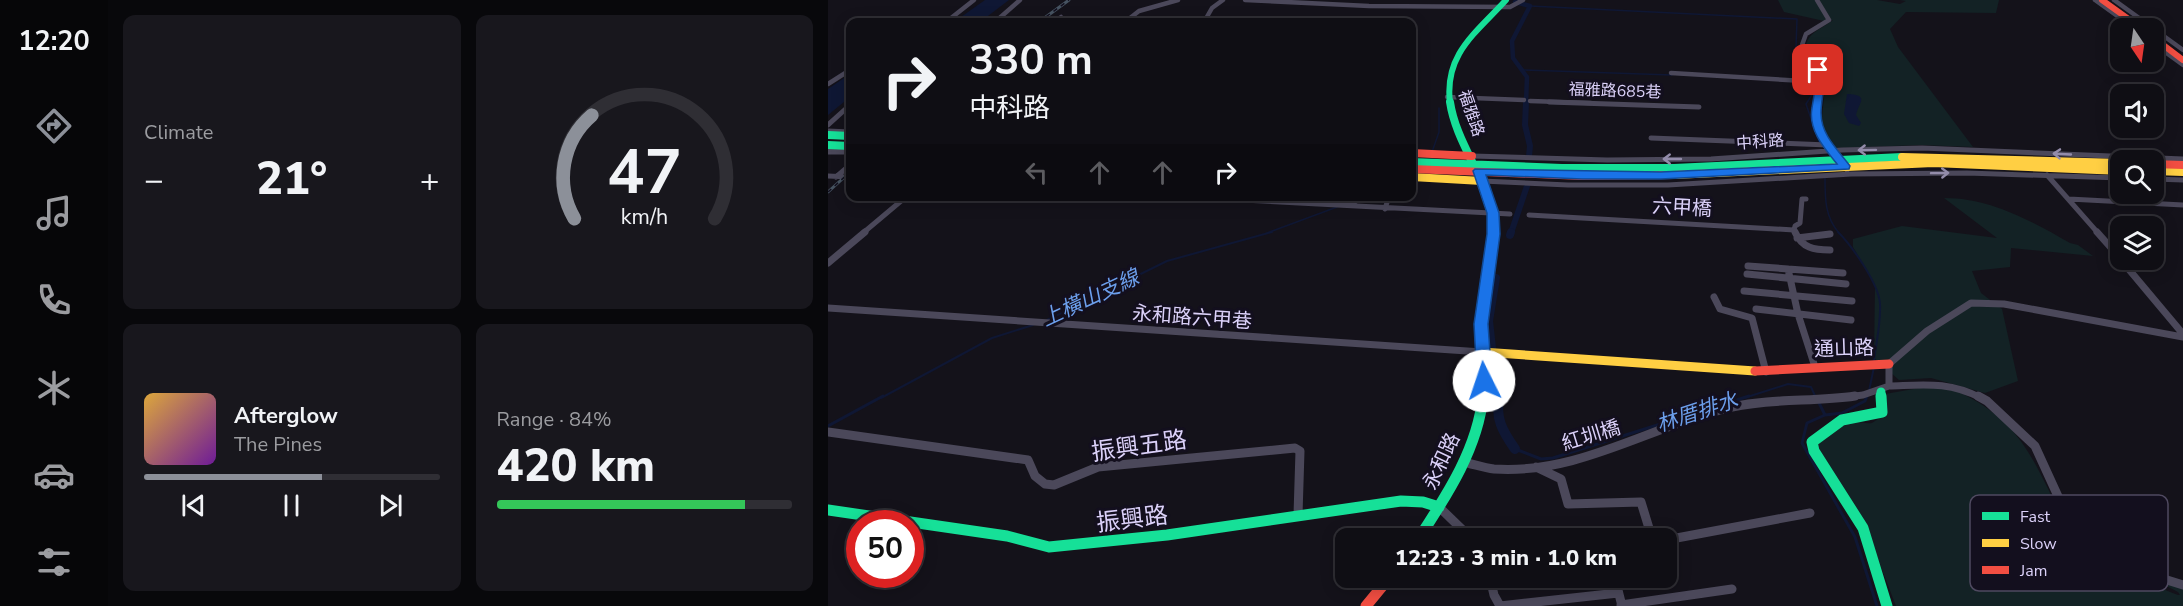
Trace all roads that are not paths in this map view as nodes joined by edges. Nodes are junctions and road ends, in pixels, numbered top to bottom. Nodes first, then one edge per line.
1 (974, 0) edge
2 (1020, 0) edge
3 (1178, 0) edge
4 (1223, 0) edge
5 (1245, 0) edge
6 (1523, 0) edge
7 (1817, 0) edge
8 (2095, 0) edge
9 (2102, 0) edge
10 (2112, 0) edge
11 (1354, 2) edge
12 (1503, 3) edge
13 (951, 18) edge
14 (1000, 18) edge
15 (1130, 18) edge
16 (1206, 18) edge
17 (2119, 18) edge
18 (2127, 18) edge
19 (2137, 18) edge
20 (2164, 38) edge
21 (2164, 46) edge
22 (2164, 51) edge
23 (2183, 52) edge
24 (2183, 60) edge
25 (2183, 65) edge
26 (846, 73) edge
27 (1671, 73) dead end
28 (1821, 82) junction
29 (828, 84) edge
30 (1448, 98) junction
31 (1699, 107) dead end
32 (846, 109) edge
33 (828, 125) edge
34 (828, 133) edge
35 (846, 135) edge
36 (846, 138) edge
37 (1651, 138) dead end
38 (828, 149) edge
39 (846, 150) edge
40 (1833, 152) junction
41 (1416, 154) edge
42 (2032, 156) junction
43 (1416, 162) edge
44 (2110, 162) edge
45 (2183, 162) edge
46 (2164, 163) edge
47 (846, 168) edge
48 (1477, 168) junction
49 (1416, 169) edge
50 (1848, 170) junction
51 (2110, 171) edge
52 (2045, 172) junction
53 (2164, 172) edge
54 (2183, 173) edge
55 (828, 176) edge
56 (846, 176) edge
57 (1416, 176) edge
58 (836, 177) junction
59 (2110, 177) edge
60 (2164, 179) edge
61 (2183, 180) edge
62 (1806, 199) dead end
63 (2069, 199) junction
64 (901, 201) edge
65 (1247, 201) edge
66 (1357, 201) edge
67 (1387, 201) edge
68 (2183, 205) edge
69 (1345, 207) junction
70 (1385, 209) junction
71 (1493, 213) junction
72 (1510, 214) dead end
73 (1529, 215) dead end
74 (1794, 231) junction
75 (1830, 234) dead end
76 (1797, 238) junction
77 (2110, 246) edge
78 (1830, 250) dead end
79 (828, 263) edge
80 (1788, 269) junction
81 (2130, 270) edge
82 (1843, 273) dead end
83 (1790, 278) junction
84 (1846, 284) dead end
85 (1744, 291) dead end
86 (1794, 296) junction
87 (1714, 297) dead end
88 (1852, 301) dead end
89 (828, 308) edge
90 (1756, 309) dead end
91 (1798, 314) junction
92 (1851, 320) dead end
93 (2183, 336) edge
94 (1482, 352) junction
95 (1889, 364) junction
96 (1815, 367) junction
97 (1766, 372) junction
98 (1876, 392) junction
99 (828, 432) edge
100 (1464, 462) junction
101 (1536, 467) junction
102 (2057, 495) edge
103 (1439, 507) junction
104 (832, 510) edge
105 (1810, 513) dead end
106 (1298, 515) junction
107 (828, 519) edge
108 (1425, 528) edge
109 (1461, 528) edge
110 (1649, 528) edge
111 (1677, 538) edge
112 (2168, 581) edge
113 (2183, 585) edge
114 (1381, 588) edge
115 (1492, 588) edge
116 (1617, 588) edge
117 (1732, 590) dead end
118 (1618, 593) junction
119 (1537, 604) edge
120 (1621, 605) edge
121 (1366, 606) edge
122 (1500, 606) edge
123 (1887, 606) edge

1 - 13 street
2 - 14 street
3 - 15 street
4 - 16 street
5 - 11 street
6 - 12 street
7 - 28 street
8 - 17 street
9 - 18 street
10 - 19 street
11 - 12 street
12 - 30 street, 福雅路
20 - 23 street
21 - 24 street
22 - 25 street
26 - 29 street
27 - 28 street
28 - 40 street
30 - 31 street, 福雅路685巷
30 - 48 street, 福雅路
32 - 33 street
34 - 35 street, bridge
36 - 38 street
37 - 40 street
38 - 39 street, bridge
42 -> 40 street, 中科路
40 -> 48 street, 中科路
40 - 50 street
41 - 48 street, 中科路
42 - 44 street, 中科路
45 -> 42 street, 中科路
42 - 52 street
43 - 48 street, 中科路
45 - 46 street
47 - 58 street
48 - 49 street, 中科路
48 - 50 street, 中科路
48 - 57 street, 中科路
48 - 71 street, 永和路
50 -> 52 street, 中科路
51 - 52 street, 中科路
52 - 59 street, 中科路
52 - 63 street
53 - 54 street
55 - 58 street
56 - 58 street
60 - 61 street
62 - 74 street
63 - 68 street
63 - 77 street
64 - 79 street
65 - 69 street
66 - 69 street
67 - 70 street
69 - 70 street
70 - 71 street
71 - 72 street
71 - 94 street, 永和路
73 - 74 street, 六甲橋
74 - 76 street
75 - 76 street
76 - 78 street
80 - 82 street
80 - 83 street
80 - 83 street
81 - 93 street
83 - 84 street
83 - 86 street
85 - 86 street
86 - 88 street
86 - 91 street
87 - 97 street
89 - 94 street, 永和路六甲巷
90 - 91 street
91 - 92 street
91 - 96 street
93 - 95 street, 通山路
94 - 97 street, 通山路
94 - 100 street, 永和路
95 - 96 street, 通山路
95 - 98 street
96 - 97 street, 通山路
98 - 101 street, 紅圳橋
98 - 102 street, 紅圳橋
98 - 123 street
99 - 106 street, 振興五路
100 - 101 street, 紅圳橋
100 - 103 street, 永和路
101 - 110 street
103 - 106 street, 振興路
103 - 108 street, 永和路
103 - 109 street
104 - 106 street, 振興路
104 - 107 street
105 - 111 street
112 - 113 street, 紅圳橋
114 - 121 street
115 - 122 street
116 - 118 street
117 - 120 street
118 - 119 street
118 - 120 street
119 - 122 street

